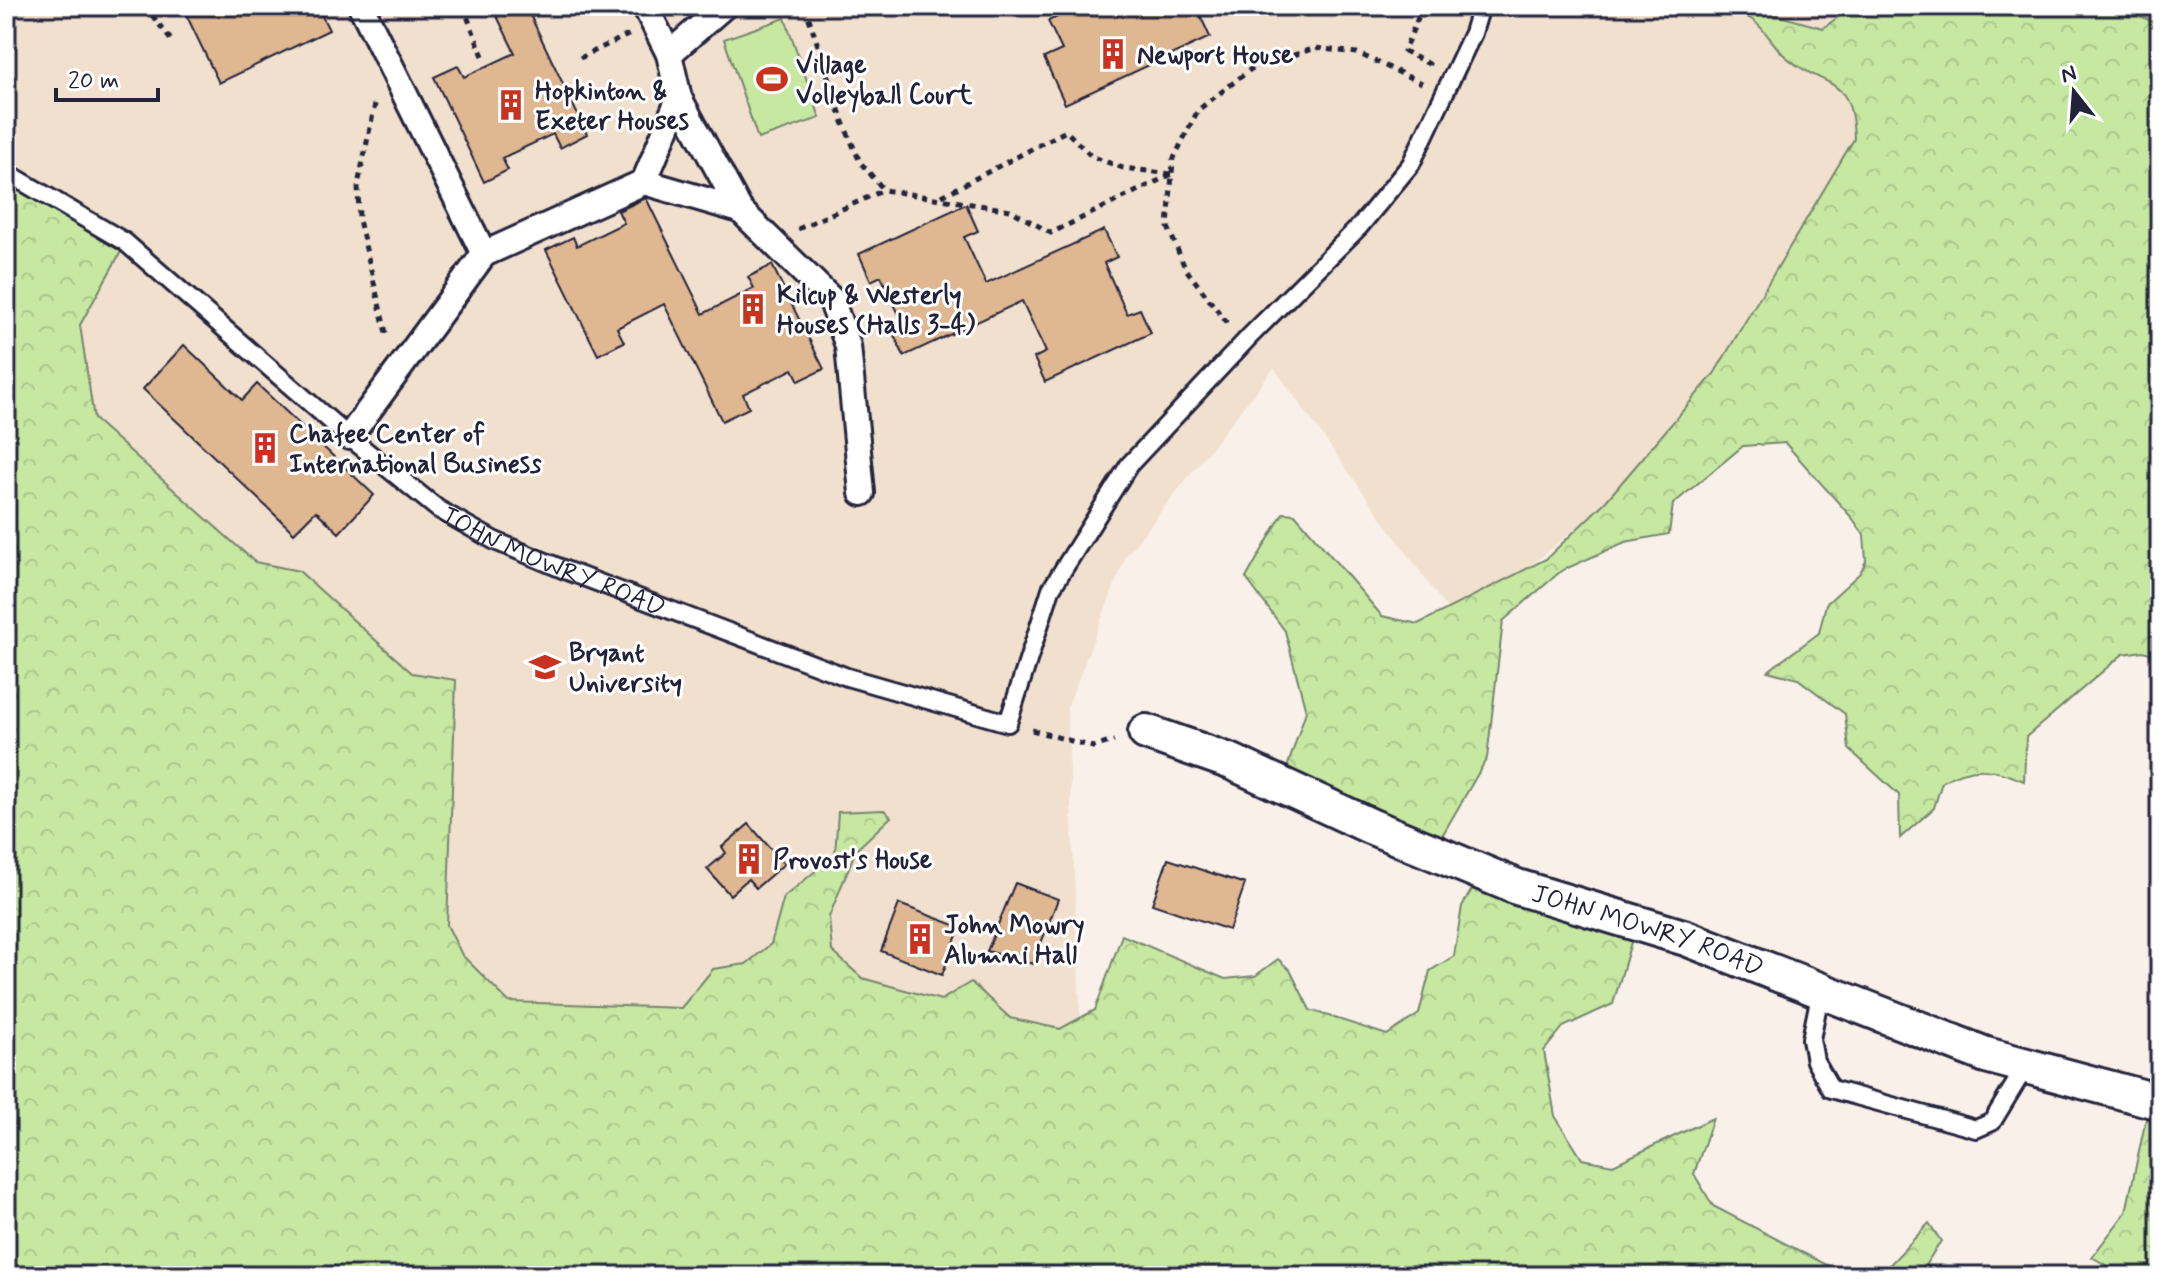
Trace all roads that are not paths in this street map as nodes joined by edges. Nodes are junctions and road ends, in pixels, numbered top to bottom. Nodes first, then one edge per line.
1 (361, 6) edge
2 (724, 6) edge
3 (1481, 6) edge
4 (650, 14) edge
5 (669, 54) junction
6 (679, 98) junction
7 (6, 172) edge
8 (644, 182) junction
9 (740, 210) junction
10 (484, 254) junction
11 (349, 437) junction
12 (862, 493) dead end
13 (1146, 732) road end
14 (1821, 990) junction
15 (2026, 1066) junction
16 (2160, 1102) edge

1 - 10 street
2 - 5 street
3 - 11 lane, JOHN MOWRY ROAD
4 - 5 street
5 - 6 street
6 - 8 street
6 - 9 street
7 - 11 lane, JOHN MOWRY ROAD
8 - 9 street
8 - 10 street
9 - 12 street
10 - 11 street
13 - 14 street, JOHN MOWRY ROAD
14 - 15 street, JOHN MOWRY ROAD
14 - 15 lane
15 - 16 street, JOHN MOWRY ROAD

